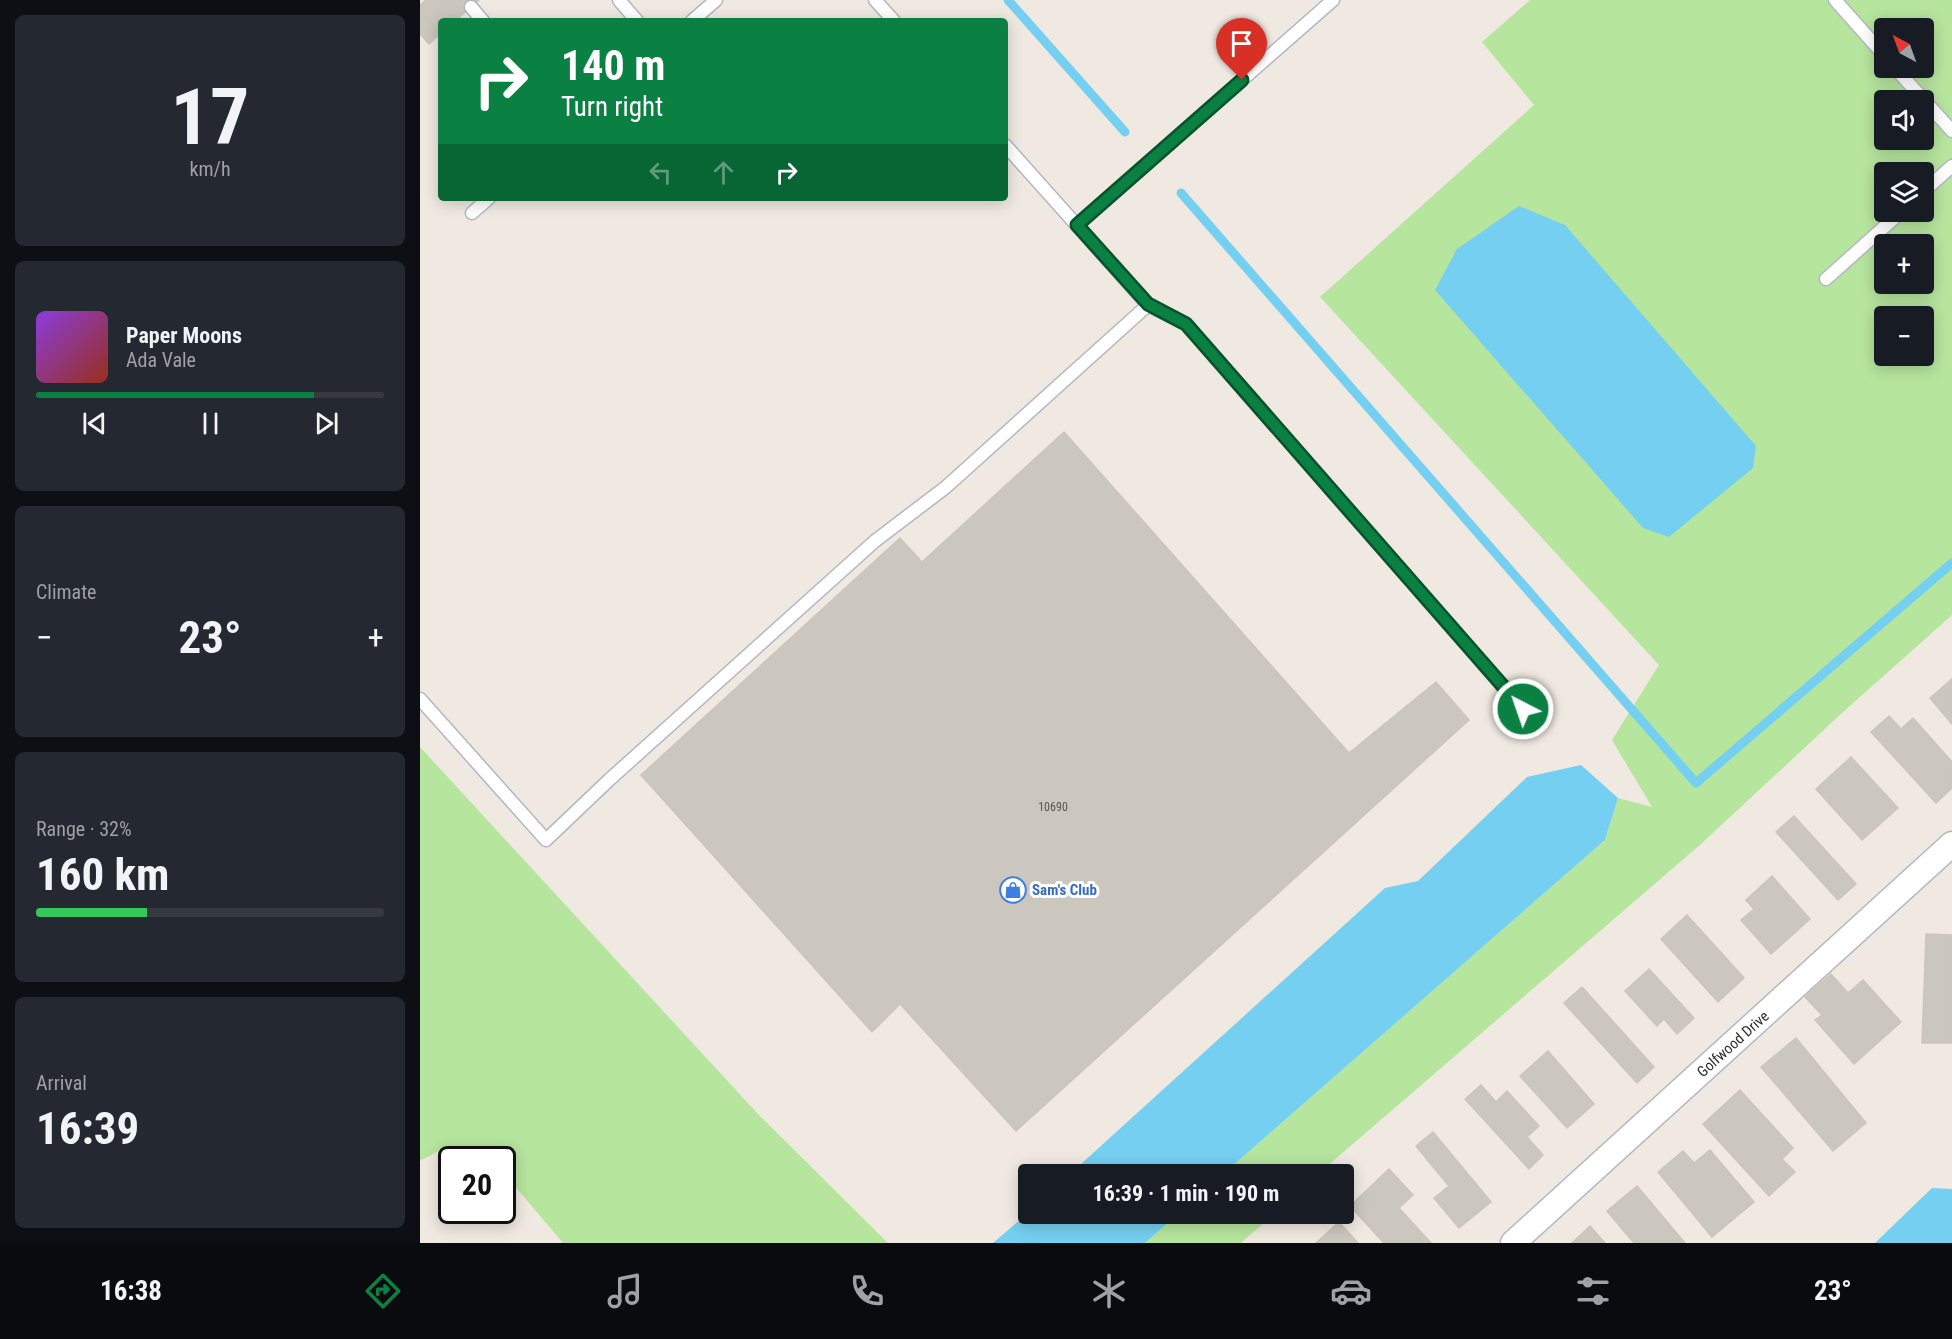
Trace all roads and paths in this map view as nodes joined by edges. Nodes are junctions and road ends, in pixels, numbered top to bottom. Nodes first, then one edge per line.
1 (619, 0) edge
2 (717, 0) edge
3 (875, 0) edge
4 (1333, 0) edge
5 (1835, 0) edge
6 (471, 7) dead end
7 (480, 18) edge
8 (634, 18) edge
9 (696, 18) edge
10 (891, 18) edge
11 (1874, 44) edge
12 (1904, 78) edge
13 (1952, 131) edge
14 (1008, 148) edge
15 (1952, 166) edge
16 (1934, 182) edge
17 (486, 201) edge
18 (472, 213) dead end
19 (1890, 222) edge
20 (1077, 225) junction
21 (1826, 279) dead end
22 (1148, 304) junction
23 (420, 699) edge
24 (1523, 709) dead end
25 (1952, 844) edge
26 (1513, 1243) edge

1 - 8 lane
2 - 9 lane
3 - 10 lane
4 - 20 lane
5 - 11 lane
6 - 7 lane
12 - 13 lane
14 - 20 lane
15 - 16 lane
17 - 18 lane
19 - 21 lane
20 - 22 lane
22 - 23 lane
22 - 24 lane
25 - 26 street, Golfwood Drive

